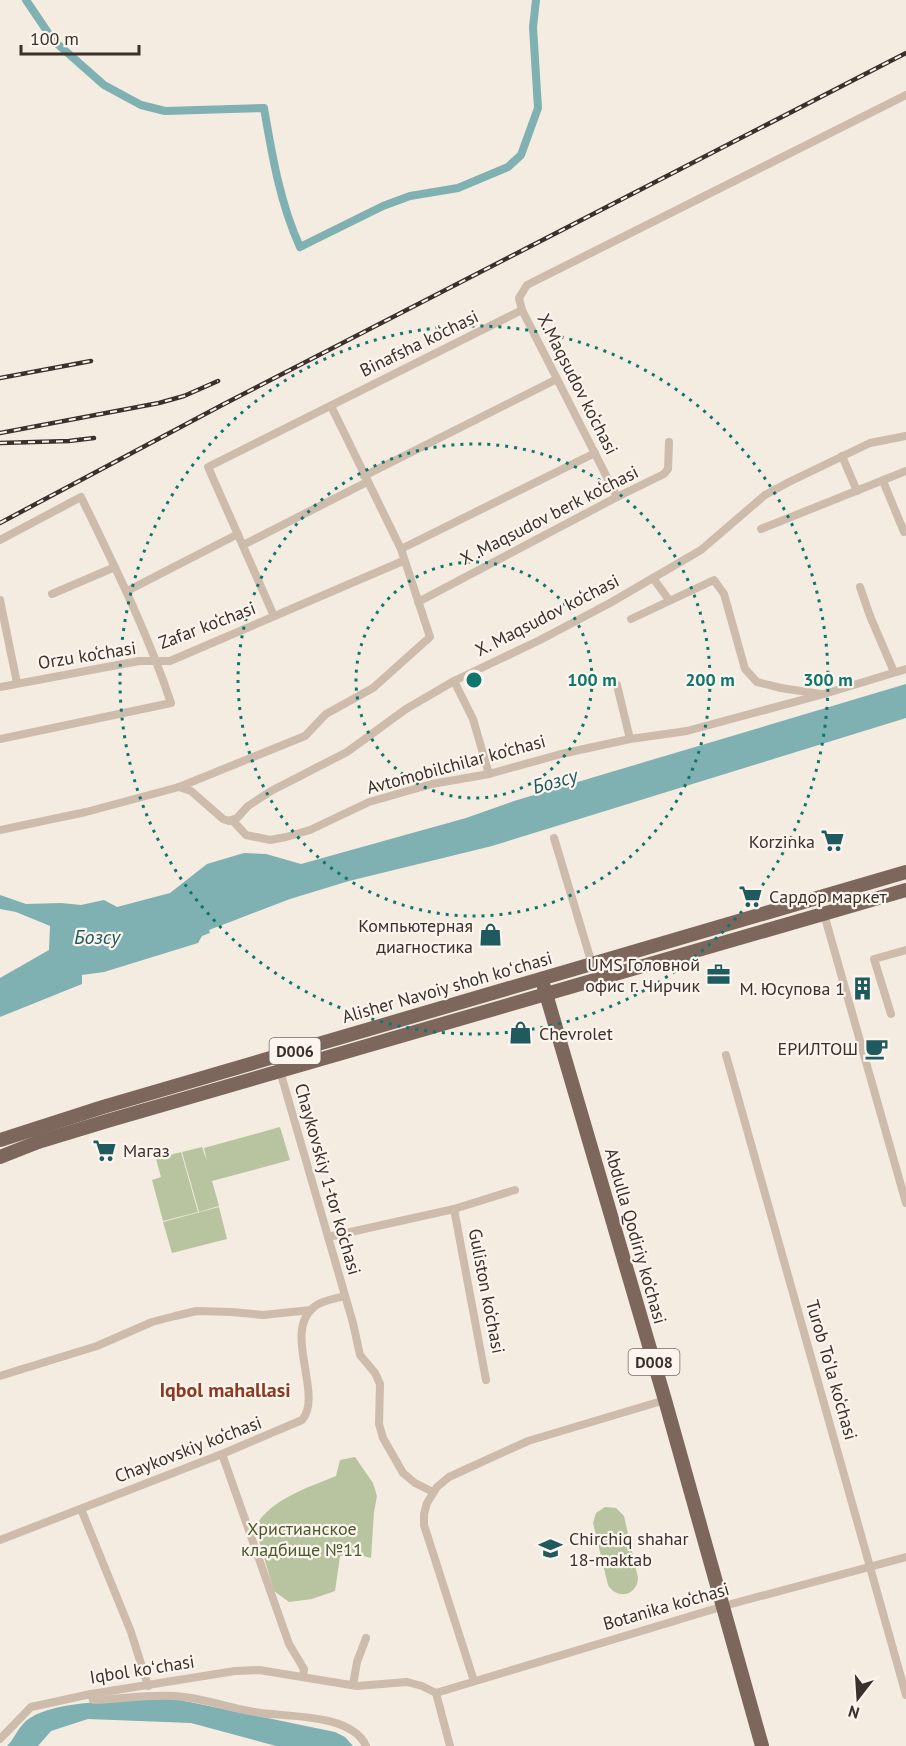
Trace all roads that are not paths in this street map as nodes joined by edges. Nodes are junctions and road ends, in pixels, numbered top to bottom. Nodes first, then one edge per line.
1 (906, 95) edge
2 (522, 310) junction
3 (557, 379) junction
4 (331, 406) junction
5 (906, 436) edge
6 (669, 442) dead end
7 (595, 453) junction
8 (842, 456) junction
9 (906, 471) edge
10 (366, 479) junction
11 (883, 481) junction
12 (858, 491) junction
13 (617, 497) junction
14 (761, 529) dead end
15 (904, 532) dead end
16 (238, 534) junction
17 (0, 540) edge
18 (243, 545) junction
19 (401, 549) junction
20 (403, 561) junction
21 (115, 567) junction
22 (653, 578) junction
23 (860, 587) dead end
24 (127, 591) junction
25 (52, 594) dead end
26 (0, 600) edge
27 (669, 600) junction
28 (418, 602) junction
29 (274, 616) junction
30 (631, 619) dead end
31 (158, 662) junction
32 (906, 669) edge
33 (894, 672) junction
34 (454, 681) junction
35 (17, 683) junction
36 (617, 685) dead end
37 (0, 687) edge
38 (824, 694) junction
39 (0, 739) edge
40 (630, 739) junction
41 (489, 774) junction
42 (179, 787) junction
43 (232, 820) junction
44 (0, 830) edge
45 (554, 838) dead end
46 (906, 872) edge
47 (906, 890) edge
48 (824, 914) junction
49 (906, 950) edge
50 (592, 964) junction
51 (542, 979) junction
52 (546, 994) junction
53 (891, 1014) dead end
54 (726, 1055) dead end
55 (280, 1071) junction
56 (0, 1140) edge
57 (0, 1157) edge
58 (515, 1191) dead end
59 (906, 1203) edge
60 (454, 1209) junction
61 (328, 1237) junction
62 (345, 1296) junction
63 (311, 1310) junction
64 (0, 1376) edge
65 (486, 1380) dead end
66 (665, 1400) junction
67 (222, 1454) junction
68 (433, 1492) junction
69 (81, 1509) junction
70 (0, 1540) edge
71 (906, 1557) edge
72 (870, 1567) junction
73 (724, 1606) junction
74 (366, 1638) dead end
75 (303, 1676) junction
76 (474, 1681) junction
77 (353, 1685) junction
78 (148, 1686) junction
79 (436, 1693) junction
80 (91, 1694) junction
81 (906, 1695) edge
82 (0, 1739) edge
83 (366, 1746) edge
84 (450, 1746) edge
85 (762, 1746) edge

1 - 2 street, X.Maqsudov ko‘chasi
2 - 3 street, X.Maqsudov ko‘chasi
2 - 4 street, Binafsha ko‘chasi
3 - 7 street, X.Maqsudov ko‘chasi
3 - 10 street
4 - 10 street
4 - 16 street
5 - 8 street, X. Maqsudov ko‘chasi
6 - 13 street, X .Maqsudov berk ko‘chasi
7 - 13 street, X.Maqsudov ko‘chasi
7 - 19 street
8 - 12 street
8 - 22 street, X. Maqsudov ko‘chasi
9 - 11 street
10 - 18 street
10 - 19 street
11 - 12 street
11 - 15 street
12 - 14 street
13 - 28 street, X .Maqsudov berk ko‘chasi
16 - 18 street
16 - 24 street
17 - 21 street, Orzu ko‘chasi
18 - 29 street
19 - 20 street
20 - 28 street
20 - 29 street, Zafar ko‘chasi
21 - 24 street, Orzu ko‘chasi
21 - 25 street
22 - 27 street
22 - 34 street, X. Maqsudov ko‘chasi
23 - 33 street
24 - 31 street, Orzu ko‘chasi
26 - 35 street, Orzu ko‘chasi
27 - 30 street
27 - 38 street
28 - 42 street
29 - 31 street, Zafar ko‘chasi
31 - 35 street, Orzu ko‘chasi
31 - 39 street, Zafar ko‘chasi
32 - 33 street, Avtomobilchilar ko‘chasi
33 - 38 street, Avtomobilchilar ko‘chasi
34 - 41 street
34 - 43 street, X. Maqsudov ko‘chasi
35 - 37 street, Orzu ko‘chasi
36 - 40 street
38 - 40 street, Avtomobilchilar ko‘chasi
40 - 41 street, Avtomobilchilar ko‘chasi
41 - 43 street, Avtomobilchilar ko‘chasi
42 - 43 street
42 - 44 street
45 - 50 street
46 - 50 main road, Alisher Navoiy shoh koʻchasi / D006
47 - 48 main road, Alisher Navoiy shoh koʻchasi / D006
48 - 52 main road, Alisher Navoiy shoh koʻchasi / D006
48 - 59 street
49 - 53 street
50 - 51 main road, Alisher Navoiy shoh koʻchasi / D006
51 - 52 main road, Abdulla Qodiriy ko‘chasi / D008
51 - 56 main road, Alisher Navoiy shoh koʻchasi / D006
52 - 55 main road, Alisher Navoiy shoh koʻchasi / D006
52 - 66 main road, Abdulla Qodiriy ko‘chasi / D008
54 - 72 street, Turob To‘la ko‘chasi
55 - 57 main road, Alisher Navoiy shoh koʻchasi / D006
55 - 61 street, Chaykovskiy 1-tor ko‘chasi
58 - 60 street, Guliston ko‘chasi
60 - 61 street, Guliston ko‘chasi
60 - 65 street, Guliston ko‘chasi
61 - 62 street, Chaykovskiy 1-tor ko‘chasi
62 - 63 street
62 - 68 street
63 - 64 street
63 - 67 street, Chaykovskiy ko‘chasi
66 - 68 street
66 - 73 main road, Abdulla Qodiriy ko‘chasi / D008
67 - 69 street, Chaykovskiy ko‘chasi
67 - 75 street
68 - 76 street
69 - 70 street, Chaykovskiy ko‘chasi
69 - 78 street
71 - 72 street, Botanika ko‘chasi
72 - 73 street, Botanika ko‘chasi
72 - 81 street, Turob To‘la ko‘chasi
73 - 76 street, Botanika ko‘chasi
73 - 85 main road, Abdulla Qodiriy ko‘chasi / D008
74 - 77 street
75 - 77 street, Iqbol koʻchasi
75 - 78 street, Iqbol koʻchasi
76 - 79 street, Botanika ko‘chasi
77 - 79 street, Iqbol koʻchasi
78 - 80 street, Iqbol koʻchasi
79 - 84 street
80 - 82 street, Iqbol koʻchasi
80 - 83 street

